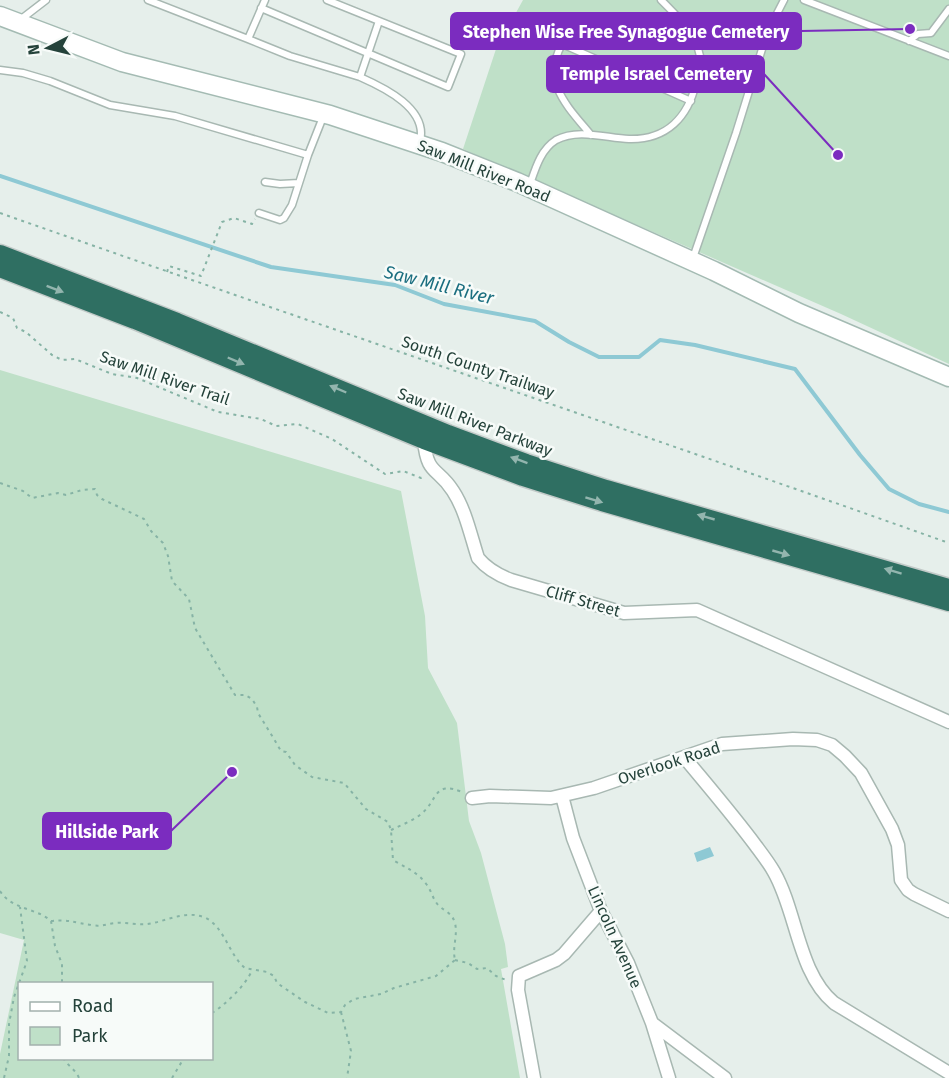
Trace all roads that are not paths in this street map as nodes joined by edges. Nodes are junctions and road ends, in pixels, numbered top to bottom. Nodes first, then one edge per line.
1 (46, 0) edge
2 (148, 0) edge
3 (265, 0) edge
4 (327, 0) edge
5 (661, 0) edge
6 (784, 0) edge
7 (804, 0) edge
8 (261, 8) junction
9 (949, 9) edge
10 (8, 19) edge
11 (379, 21) junction
12 (248, 39) junction
13 (909, 41) junction
14 (367, 53) junction
15 (949, 56) edge
16 (0, 70) edge
17 (360, 77) junction
18 (691, 101) junction
19 (325, 113) junction
20 (591, 135) junction
21 (419, 144) junction
22 (308, 155) junction
23 (266, 182) dead end
24 (299, 183) junction
25 (529, 187) junction
26 (260, 213) road end
27 (0, 254) edge
28 (692, 261) junction
29 (0, 268) edge
30 (949, 377) edge
31 (424, 440) junction
32 (949, 588) edge
33 (949, 602) edge
34 (949, 722) edge
35 (684, 757) junction
36 (562, 796) junction
37 (472, 798) road end
38 (601, 911) junction
39 (949, 911) edge
40 (652, 1023) junction
41 (949, 1073) edge
42 (534, 1078) edge
43 (669, 1078) edge
44 (725, 1078) edge

1 - 10 lane
2 - 12 lane
3 - 8 lane
4 - 11 lane
5 - 18 lane
6 - 28 lane
7 - 13 lane
8 - 12 lane
8 - 14 lane
9 - 13 lane
10 - 19 main road, Saw Mill River Road
11 - 14 lane
11 - 14 lane
12 - 17 lane
13 - 15 lane
14 - 17 lane
16 - 22 lane
17 - 21 lane
18 - 20 lane
18 - 20 lane
19 - 21 main road, Saw Mill River Road
19 - 22 lane
20 - 25 lane
21 - 25 main road, Saw Mill River Road
22 - 24 lane
23 - 24 lane
24 - 26 lane
25 - 28 main road, Saw Mill River Road
32 -> 27 highway, Saw Mill River Parkway
28 - 30 main road, Saw Mill River Road
29 -> 31 highway, Saw Mill River Parkway
31 -> 33 highway, Saw Mill River Parkway
31 - 34 street, Cliff Street
35 - 36 street, Overlook Road
35 - 39 street, Overlook Road
35 - 41 street
36 - 37 street, Overlook Road
36 - 38 street, Lincoln Avenue
38 - 40 street, Lincoln Avenue
38 - 42 street
40 - 43 street, Lincoln Avenue
40 - 44 street

